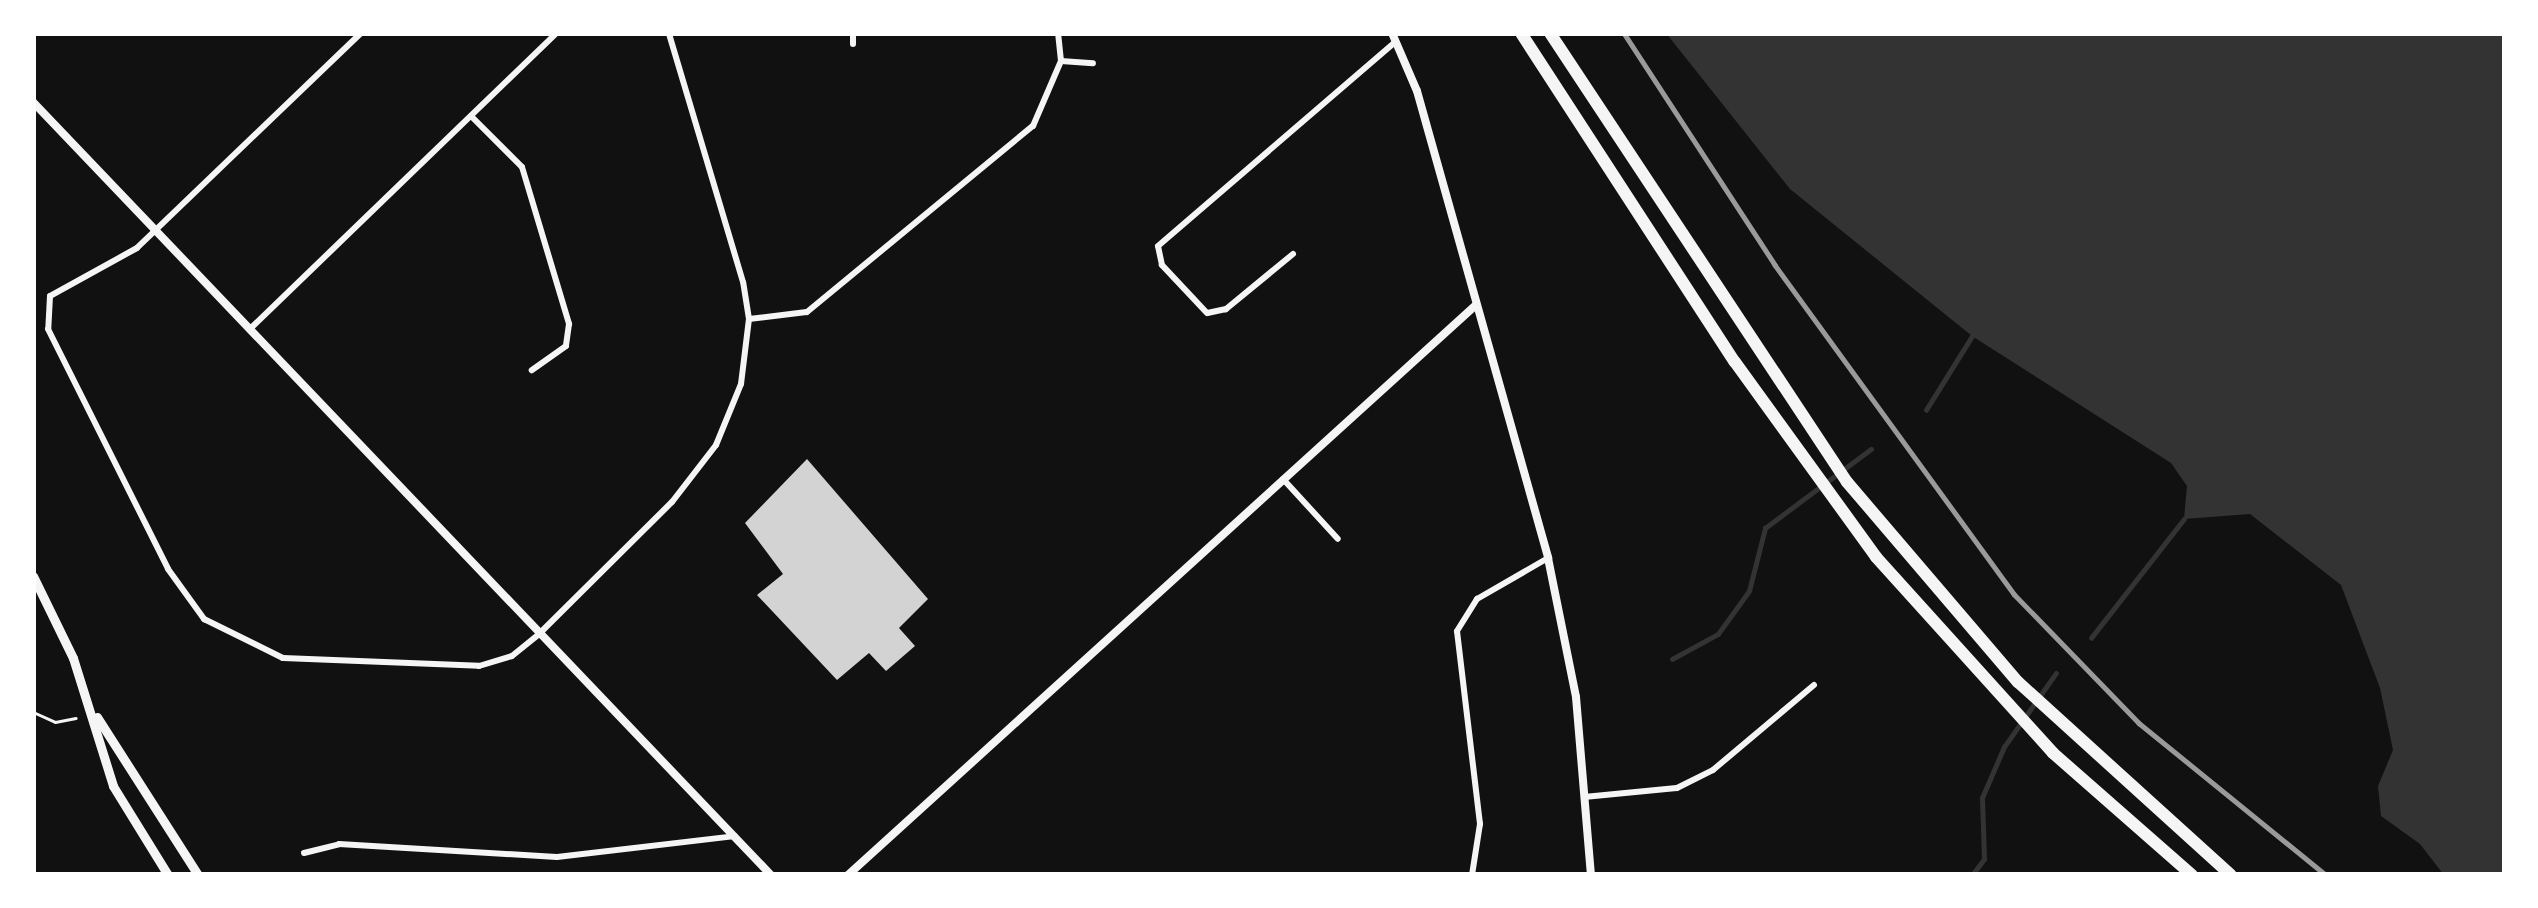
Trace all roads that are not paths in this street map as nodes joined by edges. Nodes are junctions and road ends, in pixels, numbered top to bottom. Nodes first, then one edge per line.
1 (361, 33) edge
2 (556, 33) edge
3 (669, 33) edge
4 (853, 33) edge
5 (1058, 33) edge
6 (1521, 33) edge
7 (1550, 33) edge
8 (1394, 37) edge
9 (853, 44) dead end
10 (1061, 61) junction
11 (1093, 63) dead end
12 (33, 102) edge
13 (471, 116) junction
14 (156, 231) junction
15 (1293, 254) dead end
16 (1476, 304) junction
17 (749, 320) junction
18 (250, 329) junction
19 (532, 370) dead end
20 (1282, 478) junction
21 (1338, 539) dead end
22 (1548, 558) junction
23 (33, 576) edge
24 (540, 633) junction
25 (1814, 685) dead end
26 (94, 713) junction
27 (1584, 797) junction
28 (735, 836) junction
29 (304, 854) dead end
30 (168, 875) edge
31 (198, 875) edge
32 (772, 875) edge
33 (848, 875) edge
34 (1472, 875) edge
35 (1591, 875) edge
36 (2192, 875) edge
37 (2231, 875) edge

1 - 14 street
2 - 13 street
3 - 17 street
4 - 9 street
5 - 10 street
6 - 36 highway
7 - 37 highway
8 - 15 street
8 - 16 street
10 - 11 street
10 - 17 street
12 - 14 street
13 - 18 street
13 - 19 street
14 - 18 street
14 - 24 street
16 - 20 street
16 - 22 street
17 - 24 street
18 - 24 street
20 - 21 street
20 - 33 street
22 - 27 street
22 - 34 street
23 - 26 main road
24 - 28 street
25 - 27 street
26 - 30 main road
26 - 31 main road
27 - 35 street
28 - 29 street
28 - 32 street

